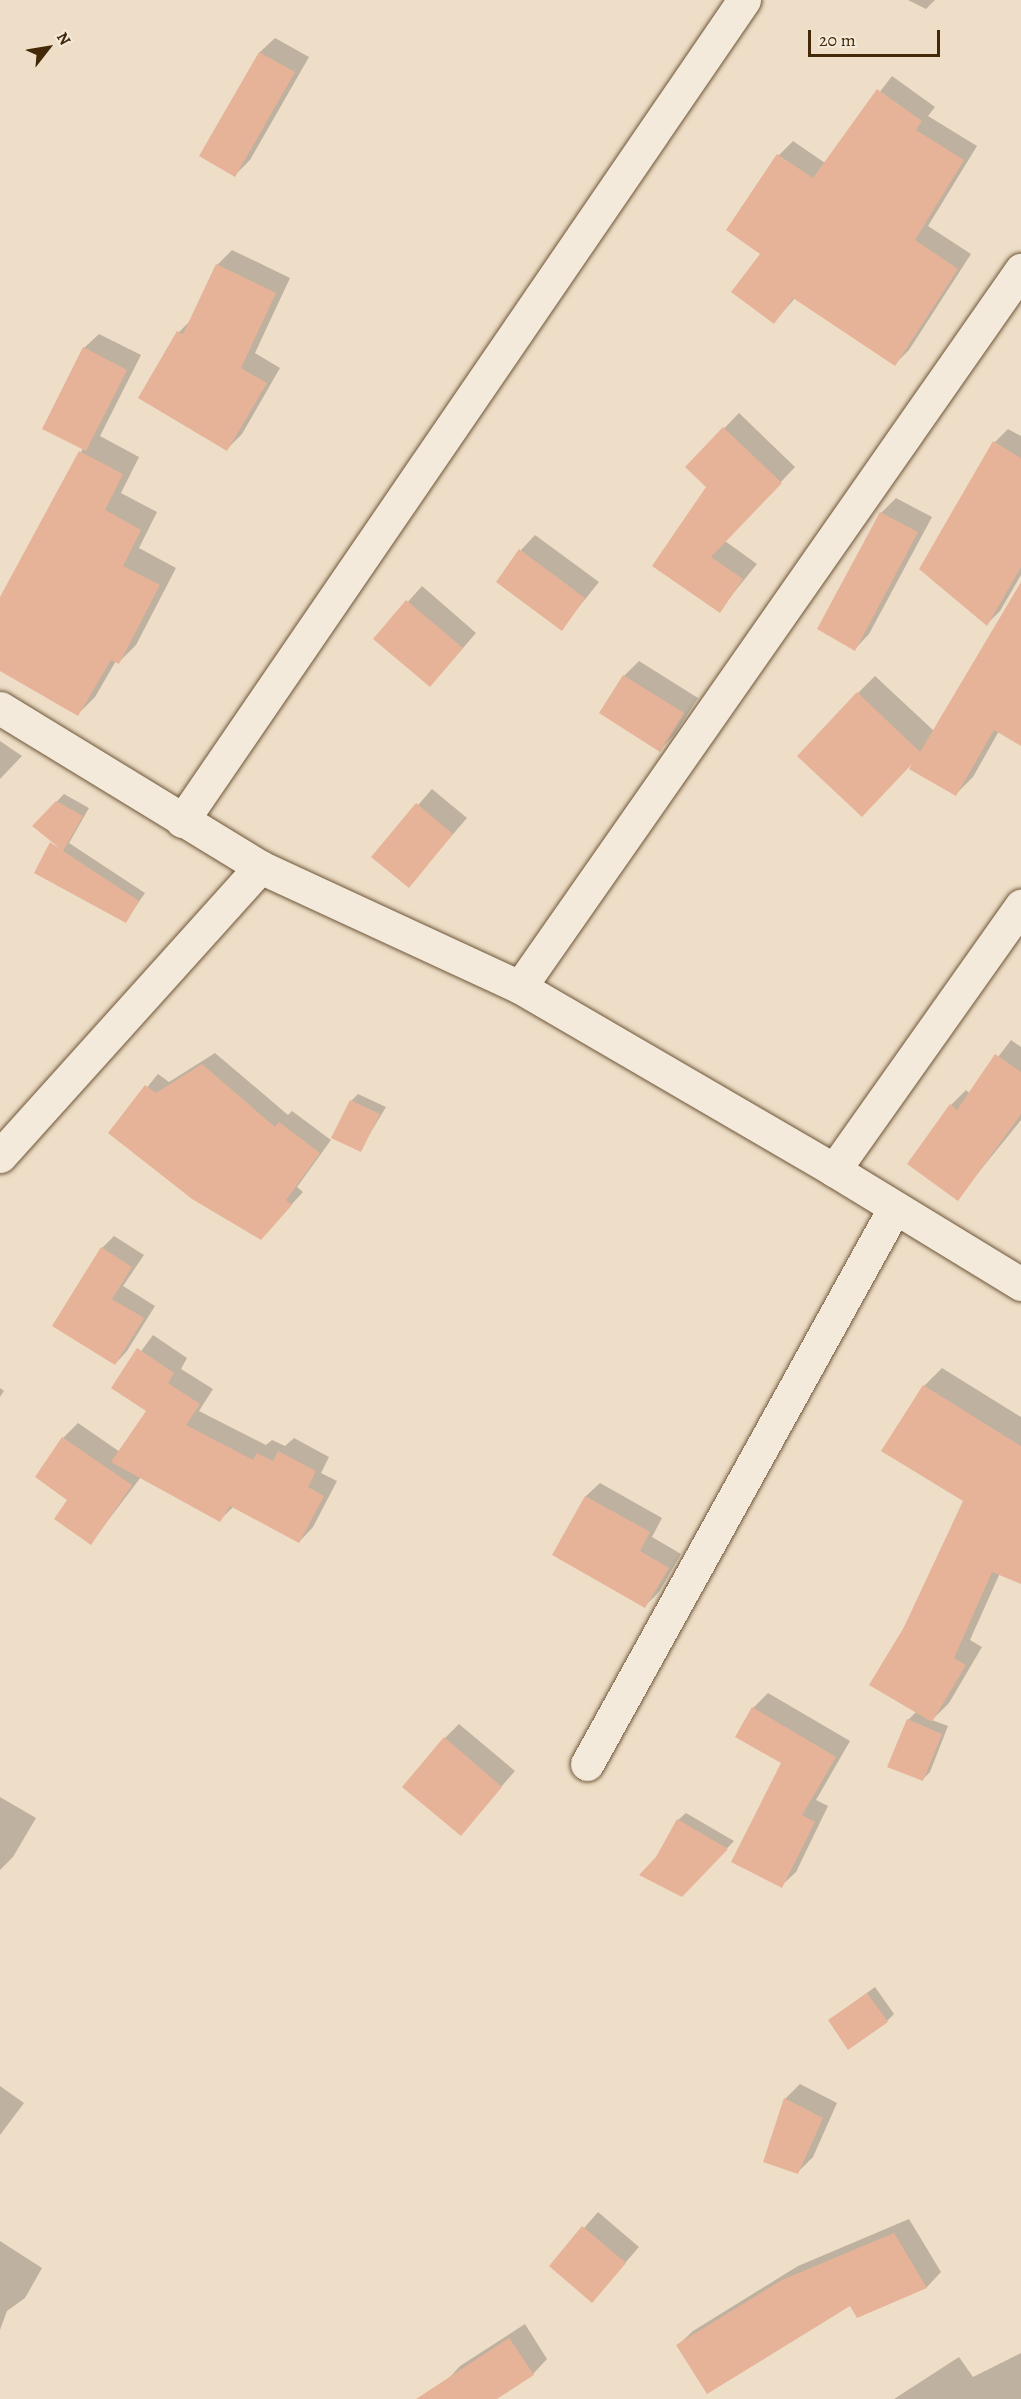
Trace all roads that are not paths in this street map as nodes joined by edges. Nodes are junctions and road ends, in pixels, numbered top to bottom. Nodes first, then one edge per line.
1 (744, 0) edge
2 (1021, 270) edge
3 (0, 708) edge
4 (182, 821) junction
5 (260, 867) junction
6 (1021, 906) edge
7 (520, 987) junction
8 (0, 1156) edge
9 (834, 1170) junction
10 (895, 1207) junction
11 (1021, 1284) edge
12 (587, 1764) dead end

1 - 4 street
2 - 7 street
3 - 4 street
4 - 5 street
5 - 7 street
5 - 8 street
6 - 9 street
7 - 9 street
9 - 10 street
10 - 11 street
10 - 12 street

